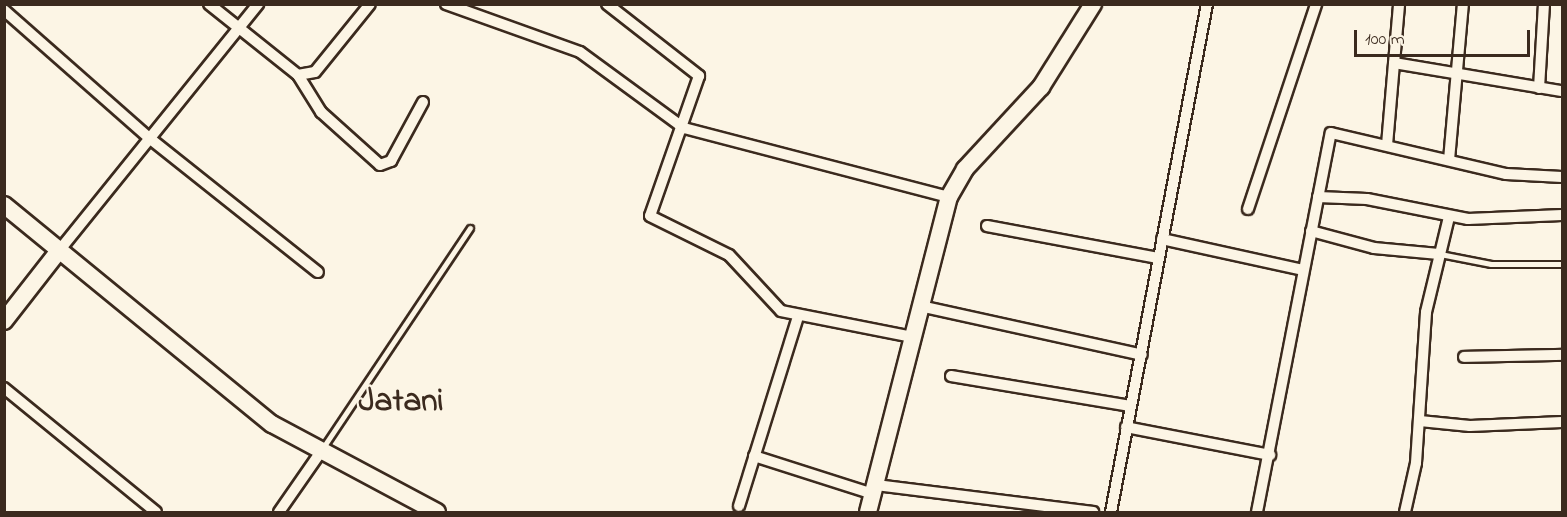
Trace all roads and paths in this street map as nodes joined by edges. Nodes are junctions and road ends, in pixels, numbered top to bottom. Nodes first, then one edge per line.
1 (209, 4) edge
2 (258, 4) edge
3 (370, 4) edge
4 (446, 4) edge
5 (607, 4) edge
6 (1093, 4) edge
7 (1207, 4) edge
8 (1316, 4) edge
9 (1398, 4) edge
10 (1463, 4) edge
11 (1544, 4) edge
12 (4, 10) edge
13 (240, 30) junction
14 (1394, 63) junction
15 (1458, 72) junction
16 (298, 75) junction
17 (1539, 88) junction
18 (1563, 91) edge
19 (423, 102) dead end
20 (684, 128) junction
21 (148, 137) junction
22 (1388, 145) junction
23 (1449, 160) junction
24 (1563, 177) edge
25 (949, 197) junction
26 (1318, 197) junction
27 (4, 205) edge
28 (1248, 209) dead end
29 (1563, 215) edge
30 (1449, 217) junction
31 (987, 226) dead end
32 (470, 228) dead end
33 (1311, 231) junction
34 (1162, 239) junction
35 (58, 252) junction
36 (1438, 254) junction
37 (1158, 258) junction
38 (1563, 264) edge
39 (1303, 270) junction
40 (318, 272) dead end
41 (920, 306) junction
42 (798, 316) junction
43 (4, 321) edge
44 (912, 337) junction
45 (1142, 355) junction
46 (1563, 355) edge
47 (1464, 357) dead end
48 (951, 376) dead end
49 (4, 388) edge
50 (1131, 406) junction
51 (1420, 421) junction
52 (1563, 422) edge
53 (1126, 427) junction
54 (320, 453) junction
55 (1270, 455) junction
56 (754, 456) junction
57 (874, 490) junction
58 (739, 506) dead end
59 (156, 513) edge
60 (279, 513) edge
61 (437, 513) edge
62 (868, 513) edge
63 (1093, 513) edge
64 (1111, 513) edge
65 (1257, 513) edge
66 (1405, 513) edge

1 - 13 street
2 - 13 street
3 - 16 street
4 - 20 street
5 - 20 street
6 - 25 street
7 - 34 street
8 - 28 street
9 - 14 street
10 - 15 street
11 - 17 street
12 - 21 street
13 - 16 street
13 - 21 street
14 - 15 street
14 - 22 street
15 - 17 street
15 - 23 street
16 - 19 street
17 - 18 street
20 - 25 street
20 - 42 street
21 - 35 street
21 - 40 street
22 - 23 street
22 - 26 street
23 - 24 street
25 - 41 street
26 - 30 street
26 - 33 street
27 - 35 street
29 - 30 street
30 - 36 street
31 - 37 street
32 - 54 lane
33 - 36 street
33 - 39 street
34 - 37 street
34 - 39 street
35 - 43 street
35 - 54 street
36 - 38 lane
36 - 51 street
37 - 45 street
39 - 55 street
41 - 44 street
41 - 45 street
42 - 44 street
42 - 56 street
44 - 57 street
45 - 50 street
46 - 47 street
48 - 50 street
49 - 59 street
50 - 53 street
51 - 52 street
51 - 66 street
53 - 55 street
53 - 64 street
54 - 60 street
54 - 61 street
55 - 65 street
56 - 57 street
56 - 58 street
57 - 62 street
57 - 63 street

